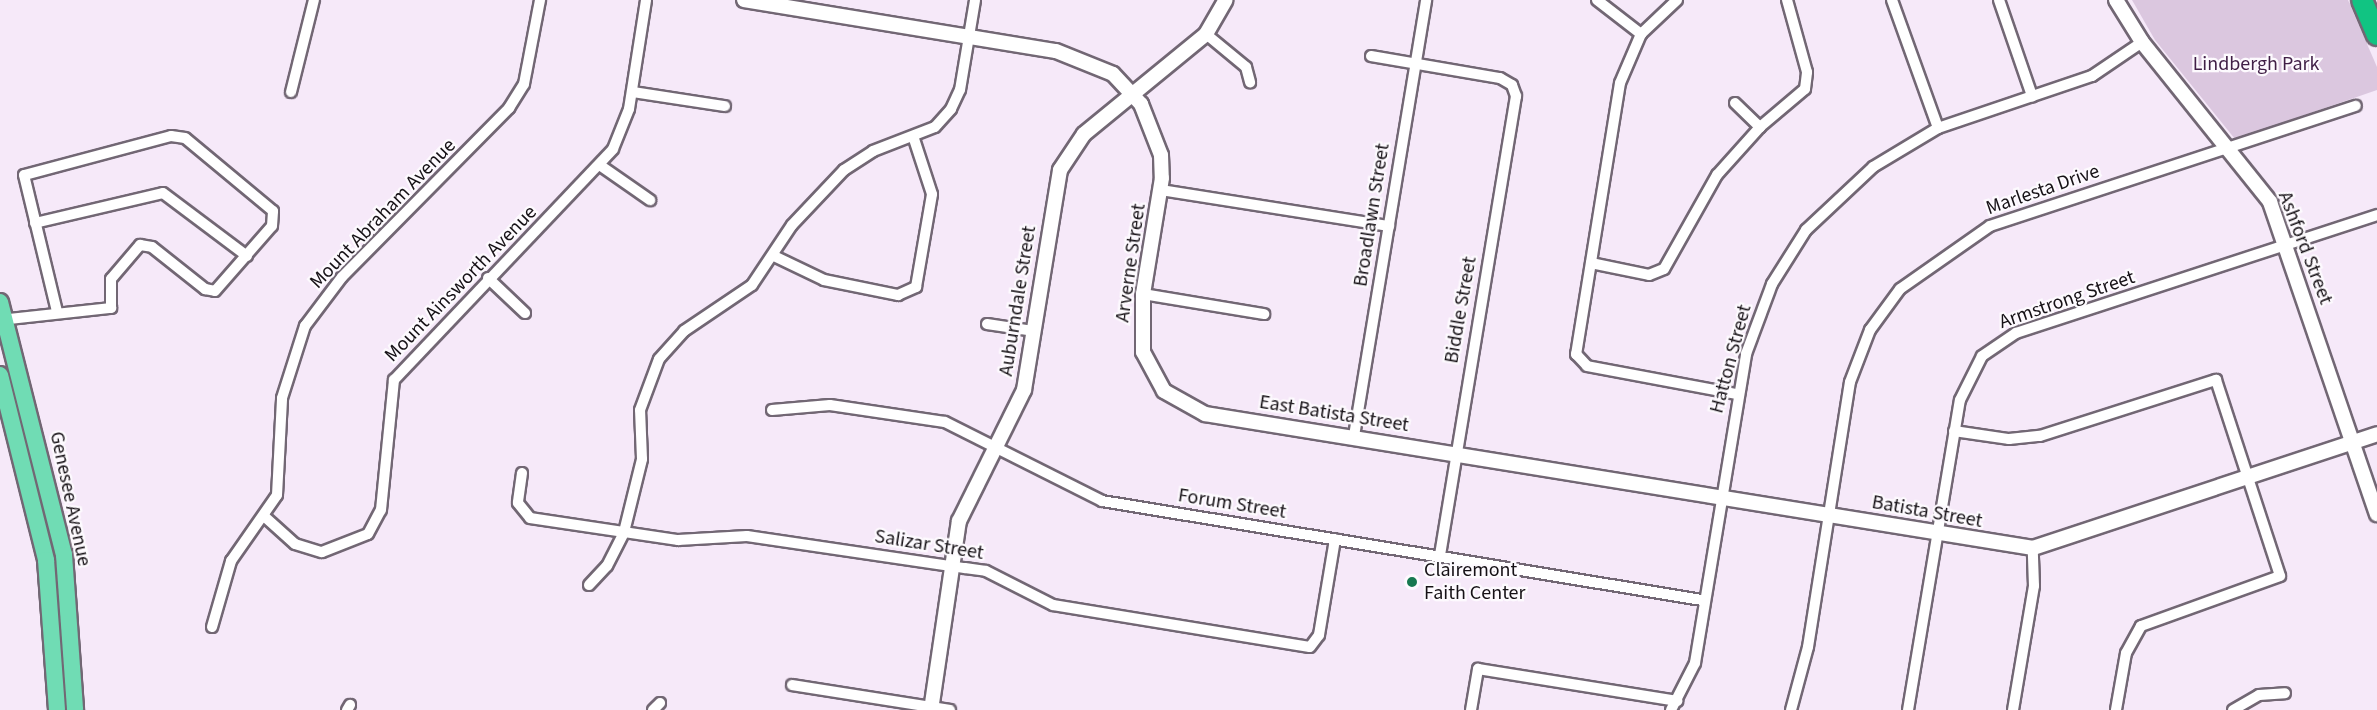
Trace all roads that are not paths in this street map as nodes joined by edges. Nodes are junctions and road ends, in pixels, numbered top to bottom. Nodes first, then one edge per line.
1 (314, 0) edge
2 (540, 0) edge
3 (646, 0) edge
4 (744, 0) edge
5 (975, 0) edge
6 (1226, 0) edge
7 (1426, 0) edge
8 (1597, 0) edge
9 (1677, 0) edge
10 (1787, 0) edge
11 (1892, 0) edge
12 (1999, 0) edge
13 (2116, 0) edge
14 (2362, 0) edge
15 (1206, 34) junction
16 (1641, 34) junction
17 (2377, 35) edge
18 (970, 36) junction
19 (2142, 42) junction
20 (1371, 56) dead end
21 (1415, 63) junction
22 (1250, 82) dead end
23 (291, 92) dead end
24 (633, 92) junction
25 (1134, 93) junction
26 (2032, 96) junction
27 (1735, 103) dead end
28 (725, 106) dead end
29 (2356, 106) dead end
30 (1760, 127) junction
31 (1938, 128) junction
32 (914, 139) junction
33 (2229, 148) junction
34 (601, 166) junction
35 (1161, 190) junction
36 (651, 200) dead end
37 (2377, 215) edge
38 (35, 223) junction
39 (1389, 226) junction
40 (2287, 244) junction
41 (247, 256) junction
42 (774, 256) junction
43 (1591, 263) junction
44 (488, 278) junction
45 (1143, 294) junction
46 (0, 302) edge
47 (57, 311) junction
48 (525, 313) dead end
49 (1264, 314) dead end
50 (2, 319) edge
51 (987, 324) dead end
52 (1034, 331) junction
53 (0, 375) edge
54 (1737, 394) junction
55 (772, 410) dead end
56 (1205, 414) joint
57 (1954, 431) junction
58 (2377, 434) edge
59 (1354, 436) junction
60 (2353, 442) junction
61 (994, 448) junction
62 (1456, 453) junction
63 (522, 473) dead end
64 (2249, 476) junction
65 (1720, 497) junction
66 (1828, 514) junction
67 (2377, 514) edge
68 (265, 517) junction
69 (624, 532) junction
70 (1937, 534) junction
71 (1335, 539) junction
72 (2033, 548) junction
73 (1440, 556) junction
74 (952, 566) junction
75 (589, 585) dead end
76 (1702, 600) junction
77 (212, 627) dead end
78 (792, 685) dead end
79 (2285, 693) dead end
80 (1674, 706) edge
81 (931, 709) edge
82 (57, 710) edge
83 (75, 710) edge
84 (950, 710) edge
85 (1471, 710) edge
86 (1791, 710) edge
87 (1908, 710) edge
88 (2013, 710) edge
89 (2116, 710) edge
90 (2233, 710) edge

1 - 23 street
2 - 68 street, Mount Abraham Avenue
3 - 24 street, Mount Ainsworth Avenue
4 - 18 street, Arverne Street
5 - 18 street
6 - 15 street
7 - 21 street, Broadlawn Street
8 - 16 street
9 - 16 street
10 - 30 street
11 - 31 street
12 - 26 street
13 - 19 street, Ashford Street
14 - 17 highway
15 - 22 street
15 - 25 street, Auburndale Street
16 - 43 street
18 - 25 street, Arverne Street
18 - 32 street
19 - 26 street, Hatton Street
19 - 33 street, Ashford Street
20 - 21 street
21 - 39 street, Broadlawn Street
21 - 62 street, Biddle Street
24 - 28 street
24 - 34 street, Mount Ainsworth Avenue
25 - 35 street, Arverne Street
25 - 52 street, Auburndale Street
26 - 31 street, Hatton Street
27 - 30 street
29 - 33 street, Marlesta Drive
30 - 43 street
31 - 54 street, Hatton Street
32 - 42 street
32 - 42 street
33 - 40 street, Ashford Street
33 - 66 street, Marlesta Drive
34 - 36 street
34 - 44 street, Mount Ainsworth Avenue
35 - 39 street
35 - 45 street, Arverne Street
37 - 40 street, Armstrong Street
38 - 41 street
38 - 41 street
38 - 47 street
39 - 59 street, Broadlawn Street
40 - 57 street, Armstrong Street
40 - 60 street, Ashford Street
41 - 47 street
42 - 69 street
43 - 54 street
44 - 48 street
44 - 68 street, Mount Ainsworth Avenue
45 - 49 street
45 - 56 street, Arverne Street
46 - 50 main road, Genesee Avenue
47 - 50 street
50 - 83 main road, Genesee Avenue
51 - 52 street
52 - 61 street, Auburndale Street
53 - 82 main road, Genesee Avenue
54 - 65 street, Hatton Street
55 - 61 street, Forum Street
56 - 59 street, East Batista Street
57 - 64 street
57 - 70 street, Armstrong Street
58 - 60 street, Batista Street
59 - 62 street, East Batista Street
60 - 64 street, Batista Street
60 - 67 street, Ashford Street
61 - 71 street, Forum Street
61 - 74 street, Auburndale Street
62 - 65 street, Batista Street
62 - 73 street, Biddle Street
63 - 69 street, Salizar Street
64 - 72 street, Batista Street
64 - 89 street
65 - 66 street, Batista Street
65 - 76 street, Hatton Street
66 - 70 street, Batista Street
66 - 86 street, Marlesta Drive
68 - 77 street, Mount Abraham Avenue
69 - 74 street, Salizar Street
69 - 75 street
70 - 72 street, Batista Street
70 - 87 street, Armstrong Street
71 - 73 street, Forum Street
71 - 74 street, Salizar Street
72 - 88 street
73 - 76 street, Forum Street
74 - 81 street, Auburndale Street
76 - 80 street, Hatton Street
78 - 81 street
79 - 90 street
80 - 85 street
81 - 84 street

